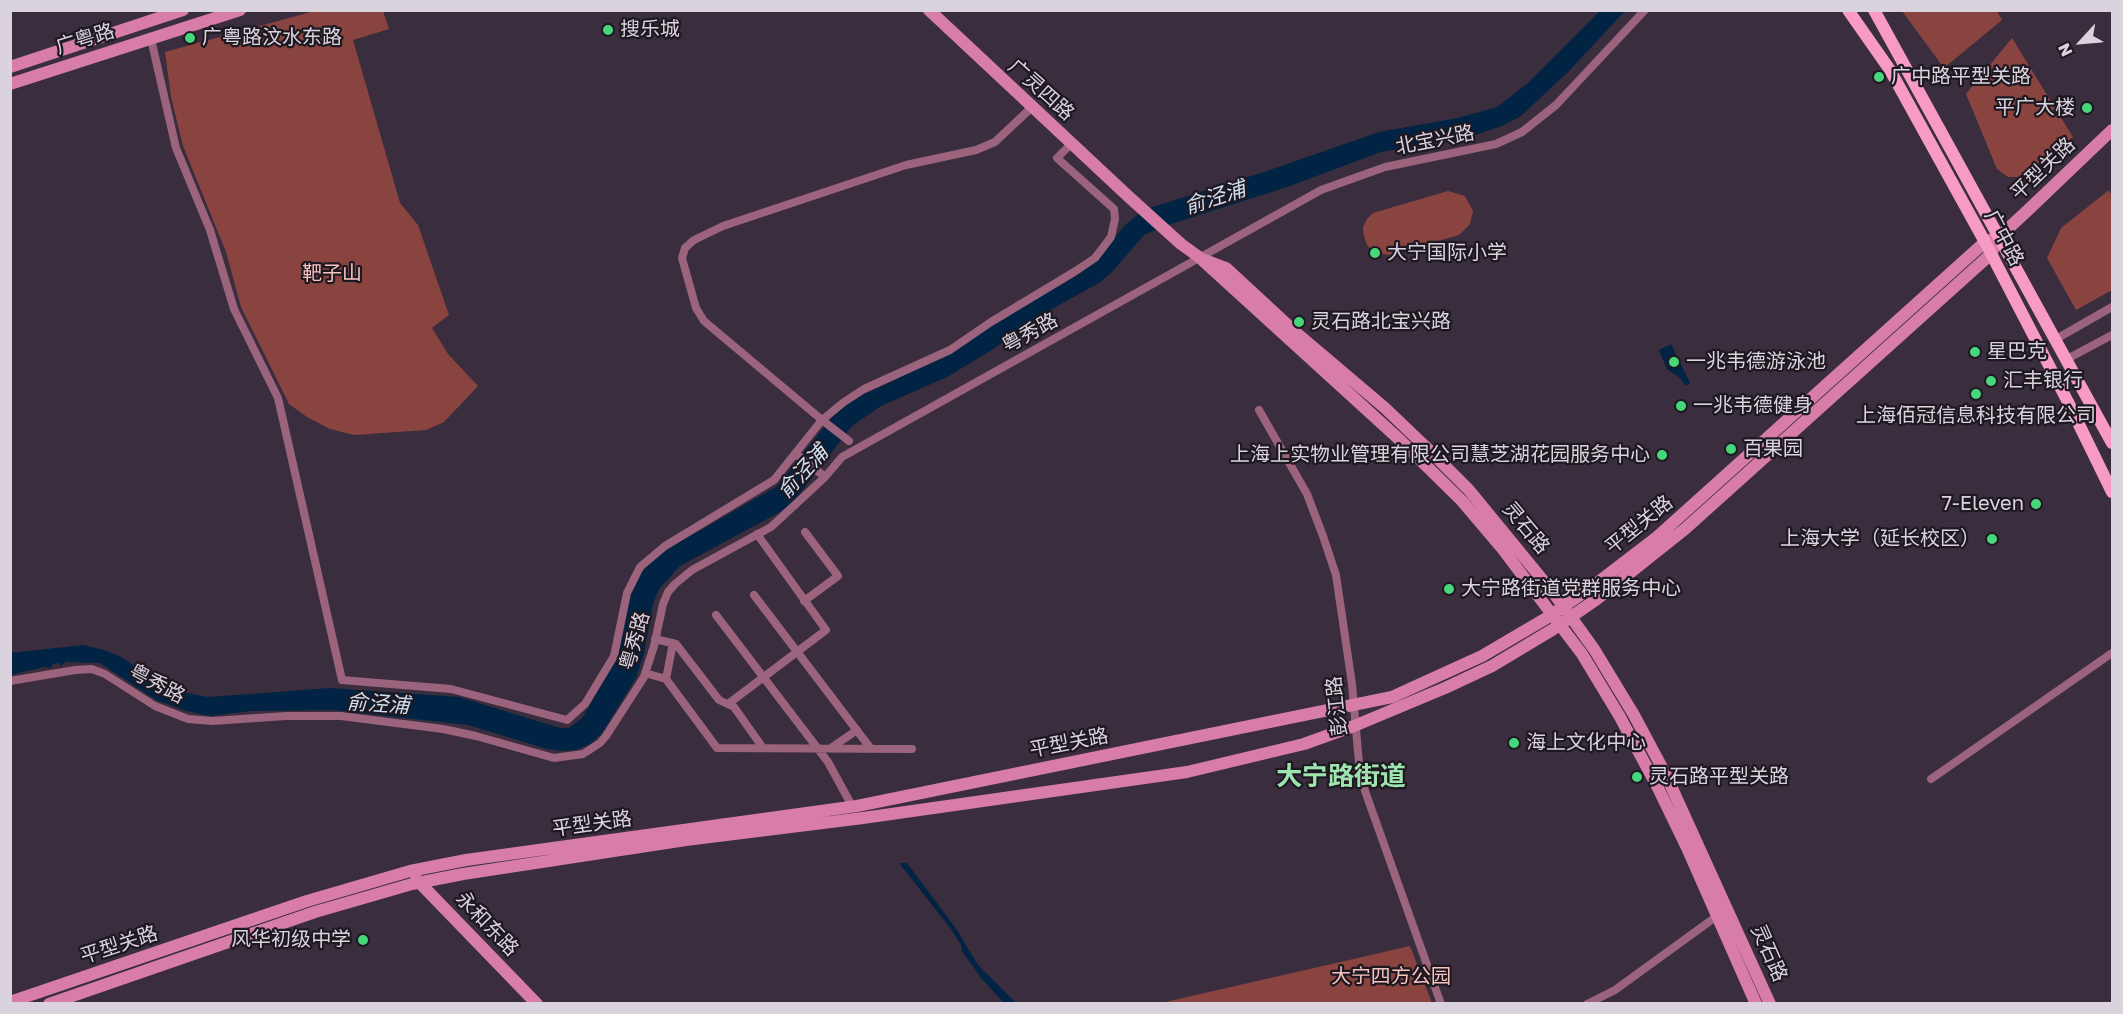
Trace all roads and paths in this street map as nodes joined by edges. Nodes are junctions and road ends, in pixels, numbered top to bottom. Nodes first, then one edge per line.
1 (183, 10) edge
2 (240, 10) edge
3 (929, 10) edge
4 (1645, 10) edge
5 (1848, 10) edge
6 (1874, 10) edge
7 (151, 39) junction
8 (10, 67) edge
9 (10, 84) edge
10 (1031, 108) junction
11 (2112, 130) edge
12 (1071, 144) junction
13 (2000, 236) junction
14 (1181, 244) joint
15 (1988, 248) junction
16 (1199, 257) junction
17 (2112, 307) edge
18 (2112, 335) edge
19 (2056, 339) junction
20 (2067, 359) junction
21 (1259, 410) dead end
22 (824, 421) junction
23 (849, 441) dead end
24 (2112, 443) edge
25 (796, 454) junction
26 (825, 477) junction
27 (2112, 492) edge
28 (805, 532) dead end
29 (757, 534) junction
30 (754, 595) dead end
31 (804, 601) junction
32 (716, 615) dead end
33 (1562, 615) junction
34 (655, 639) junction
35 (673, 643) junction
36 (797, 653) junction
37 (2112, 653) edge
38 (645, 672) junction
39 (764, 678) junction
40 (666, 680) junction
41 (10, 681) edge
42 (728, 704) junction
43 (1354, 705) junction
44 (1355, 726) junction
45 (857, 730) junction
46 (763, 748) junction
47 (818, 748) junction
48 (831, 748) junction
49 (871, 748) junction
50 (912, 748) dead end
51 (1930, 779) dead end
52 (852, 806) junction
53 (410, 871) junction
54 (419, 882) junction
55 (1717, 916) junction
56 (10, 1002) edge
57 (49, 1004) edge
58 (537, 1004) edge
59 (1441, 1004) edge
60 (1587, 1004) edge
61 (1756, 1004) edge
62 (1770, 1004) edge

1 - 8 street, 广粤路
2 - 7 street, 广粤路
3 - 10 street, 广灵四路
4 - 16 street, 北宝兴路
5 - 15 main road, 广中路
6 - 13 main road, 广中路
7 - 9 street, 广粤路
7 - 25 street
10 - 12 street, 广灵四路
10 - 22 street
11 - 13 street, 平型关路
12 - 14 street, 广灵四路
12 - 22 street
13 - 15 street, 平型关路
13 - 19 main road, 广中路
14 - 16 street, 灵石路
15 - 27 main road, 广中路
15 - 33 street, 平型关路
16 - 26 street, 粤秀路
16 - 33 street, 灵石路
17 - 19 street
18 - 20 street
19 - 20 main road, 广中路
20 - 24 main road, 广中路
21 - 43 street, 彭江路
22 - 23 street
22 - 25 street
25 - 26 street
26 - 29 street, 粤秀路
28 - 31 street
29 - 31 street
29 - 34 street, 粤秀路
30 - 36 street
31 - 36 street
32 - 39 street
33 - 43 street, 平型关路
33 - 44 street, 平型关路
33 - 55 street, 灵石路
33 - 62 street, 灵石路
34 - 35 street
34 - 38 street, 粤秀路
35 - 40 street
35 - 42 street
36 - 39 street
36 - 45 street
37 - 51 street
38 - 40 street
38 - 41 street, 粤秀路
39 - 42 street
39 - 47 street
40 - 46 street
42 - 46 street
43 - 44 street, 彭江路
43 - 52 street, 平型关路
44 - 54 street, 平型关路
44 - 59 street, 彭江路
45 - 48 street
45 - 49 street
46 - 47 street
47 - 48 street
47 - 52 street
48 - 49 street
49 - 50 street
52 - 53 street, 平型关路
53 - 54 street, 永和东路
53 - 56 street, 平型关路
54 - 57 street, 平型关路
54 - 58 street, 永和东路
55 - 60 street
55 - 61 street, 灵石路

